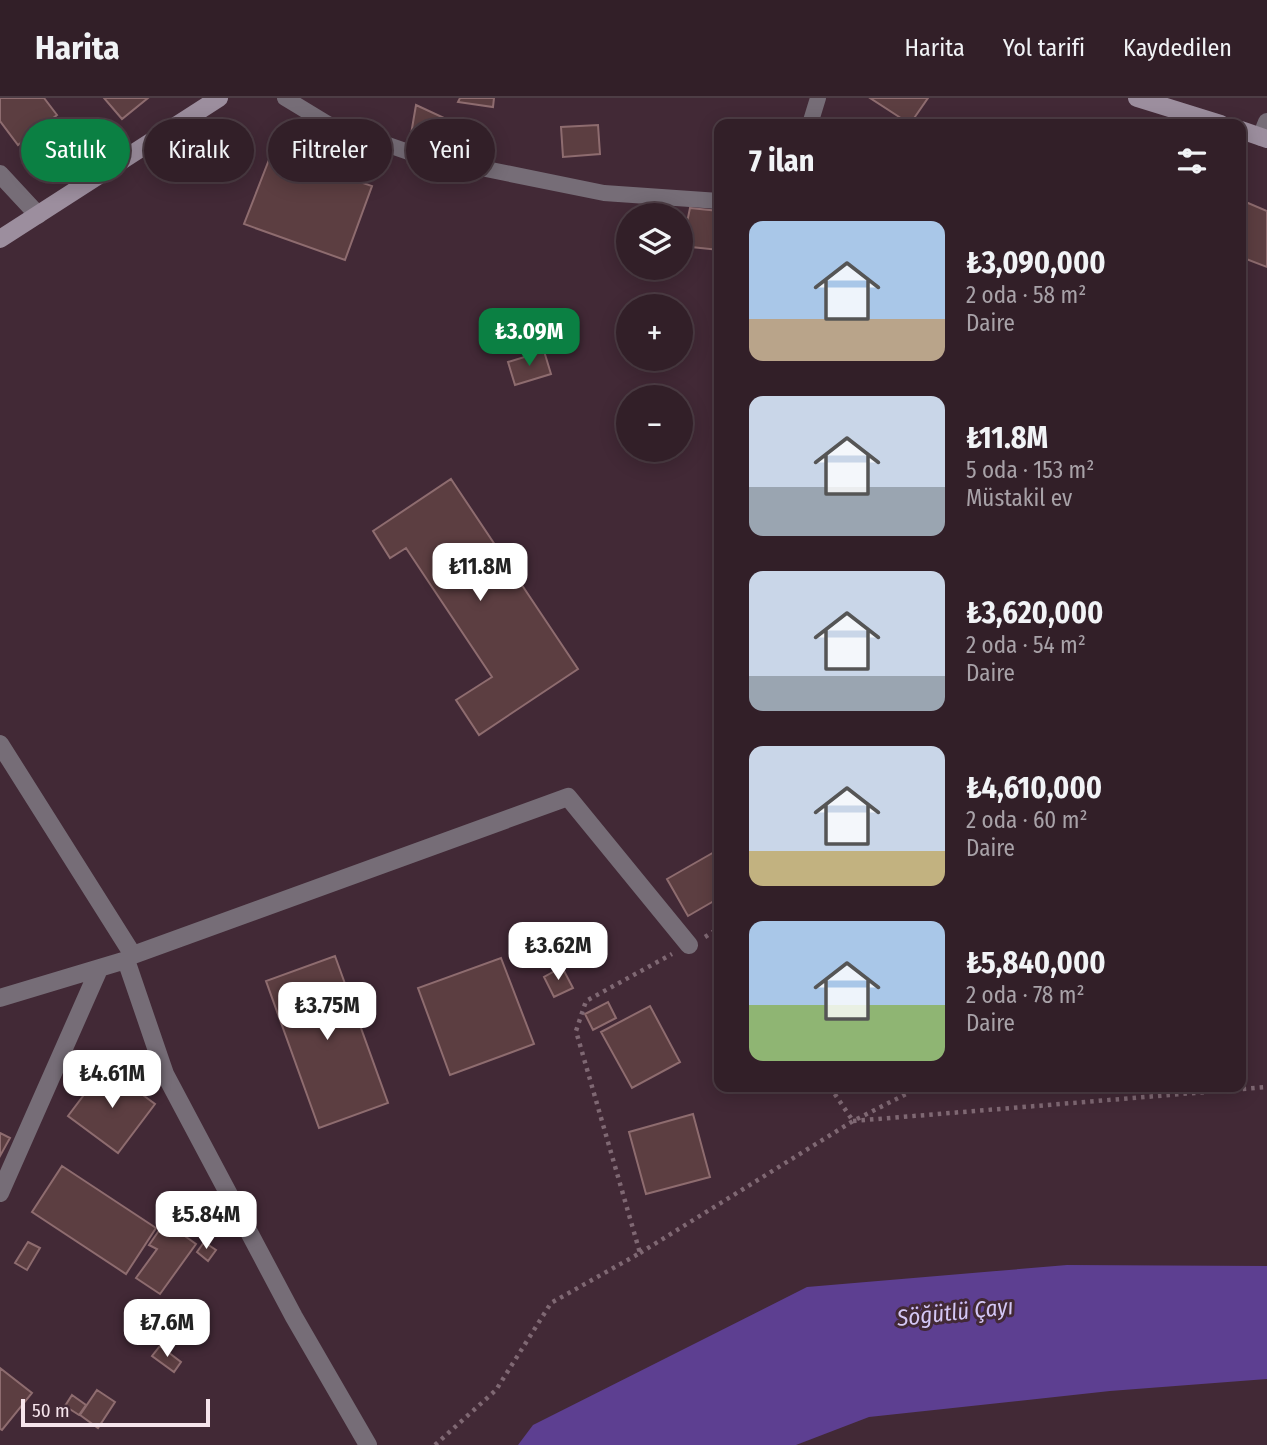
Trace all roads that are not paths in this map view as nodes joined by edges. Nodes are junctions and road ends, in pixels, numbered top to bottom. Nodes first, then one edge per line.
1 (219, 98) edge
2 (285, 98) edge
3 (818, 98) edge
4 (1137, 98) edge
5 (812, 119) edge
6 (1205, 119) edge
7 (1246, 130) edge
8 (1265, 132) edge
9 (0, 174) edge
10 (714, 201) edge
11 (38, 215) junction
12 (0, 239) edge
13 (0, 744) edge
14 (689, 945) road end
15 (130, 958) junction
16 (99, 969) junction
17 (0, 998) edge
18 (0, 1193) edge
19 (368, 1445) edge

1 - 11 street
2 - 10 lane
3 - 5 lane
4 - 6 street
7 - 8 street
9 - 11 street
11 - 12 street
13 - 15 street
14 - 15 street
15 - 16 street
15 - 19 street
16 - 17 street
16 - 18 street

